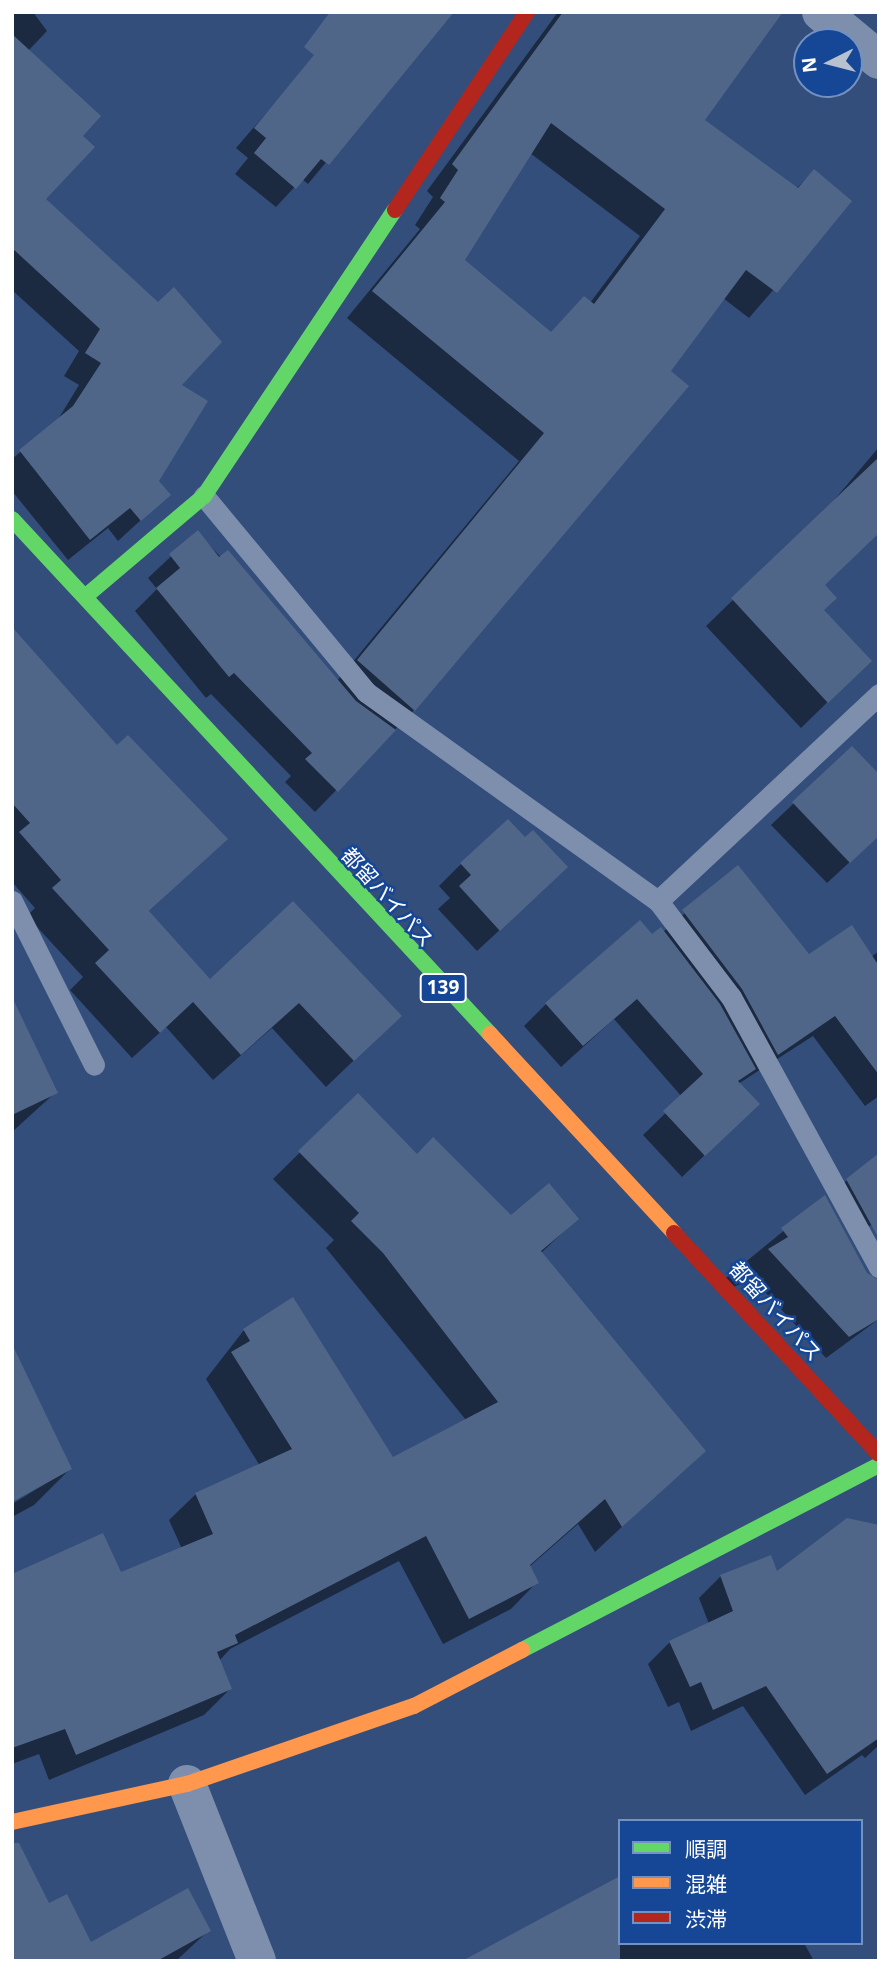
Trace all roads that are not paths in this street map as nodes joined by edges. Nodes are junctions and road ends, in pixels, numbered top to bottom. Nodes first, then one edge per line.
1 (527, 12) edge
2 (821, 12) edge
3 (879, 60) edge
4 (204, 496) junction
5 (12, 519) edge
6 (86, 596) junction
7 (879, 694) edge
8 (12, 901) edge
9 (659, 901) junction
10 (94, 1065) dead end
11 (879, 1267) edge
12 (879, 1454) edge
13 (879, 1465) edge
14 (187, 1784) junction
15 (12, 1822) edge
16 (257, 1961) edge

1 - 4 main road
2 - 3 street
4 - 6 main road
4 - 9 lane
5 - 6 main road, 都留バイパス / 139
6 - 12 main road, 都留バイパス / 139
7 - 9 lane
8 - 10 lane
9 - 11 lane
13 - 14 main road
14 - 15 main road
14 - 16 street

